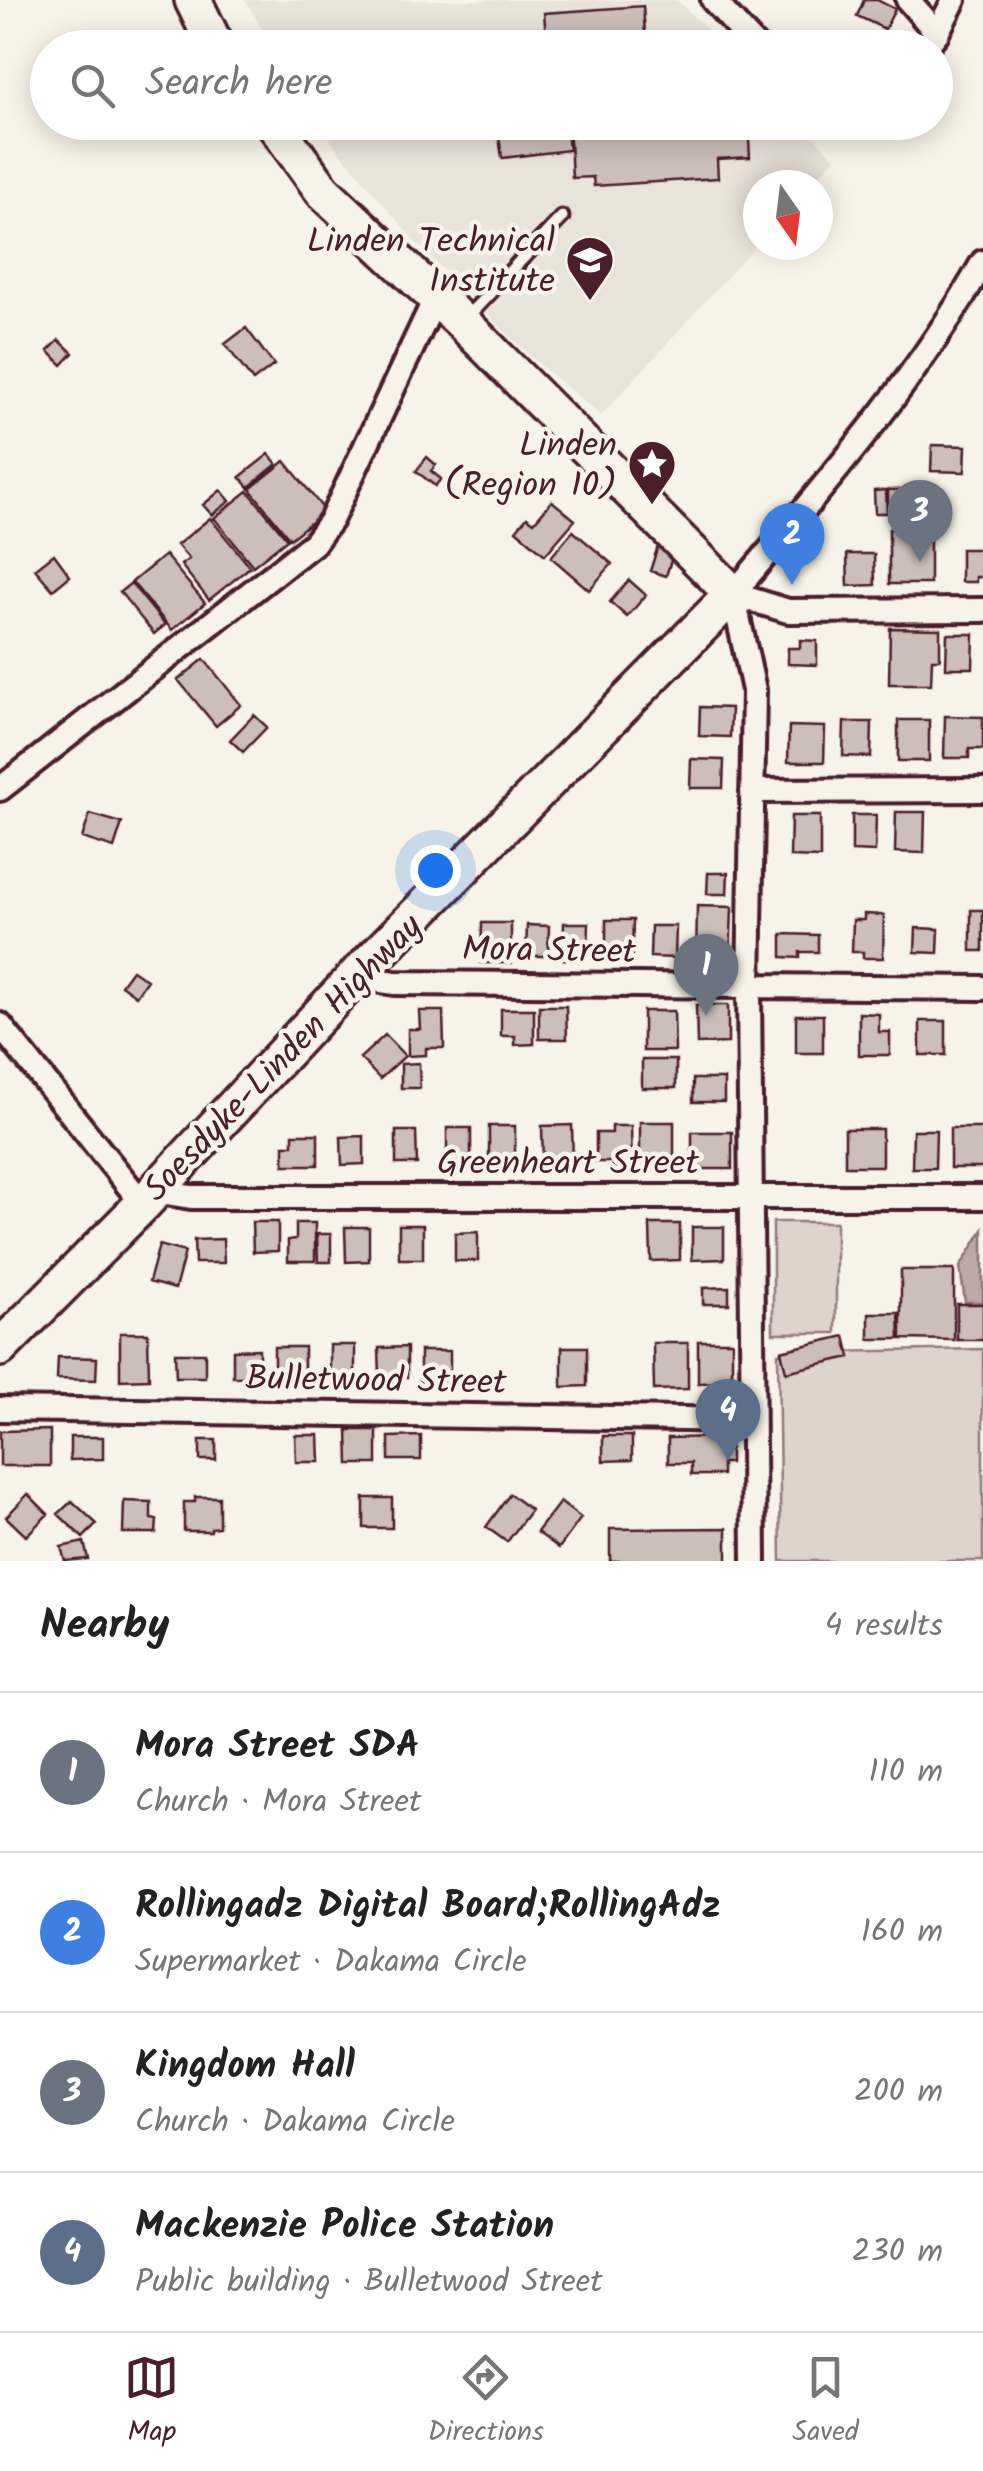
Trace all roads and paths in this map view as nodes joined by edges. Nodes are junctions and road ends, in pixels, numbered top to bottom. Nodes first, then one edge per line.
1 (193, 0) edge
2 (713, 0) edge
3 (908, 0) edge
4 (954, 0) edge
5 (209, 30) edge
6 (740, 30) edge
7 (925, 30) edge
8 (937, 30) edge
9 (287, 140) edge
10 (562, 217) dead end
11 (983, 262) edge
12 (435, 299) junction
13 (462, 322) junction
14 (733, 594) junction
15 (983, 610) edge
16 (0, 788) edge
17 (752, 790) junction
18 (983, 790) edge
19 (355, 977) junction
20 (749, 987) junction
21 (983, 988) edge
22 (0, 1025) edge
23 (148, 1197) junction
24 (752, 1197) junction
25 (983, 1197) edge
26 (0, 1348) edge
27 (0, 1409) edge
28 (751, 1420) junction
29 (754, 1561) edge

1 - 5 main road
2 - 6 street
3 - 7 street
4 - 8 street
9 - 12 main road
10 - 13 lane
11 - 14 street
12 - 13 main road
12 - 16 street
13 - 14 main road
14 - 15 street
14 - 17 street
14 - 19 main road, Soesdyke-Linden Highway
17 - 18 street
17 - 20 street
19 - 20 street, Mora Street
19 - 23 main road, Soesdyke-Linden Highway
20 - 21 street, Mora Street
20 - 24 street
22 - 23 street
23 - 24 street, Greenheart Street
23 - 26 main road, Soesdyke-Linden Highway
24 - 25 street, Greenheart Street
24 - 28 street
27 - 28 street, Bulletwood Street
28 - 29 street

